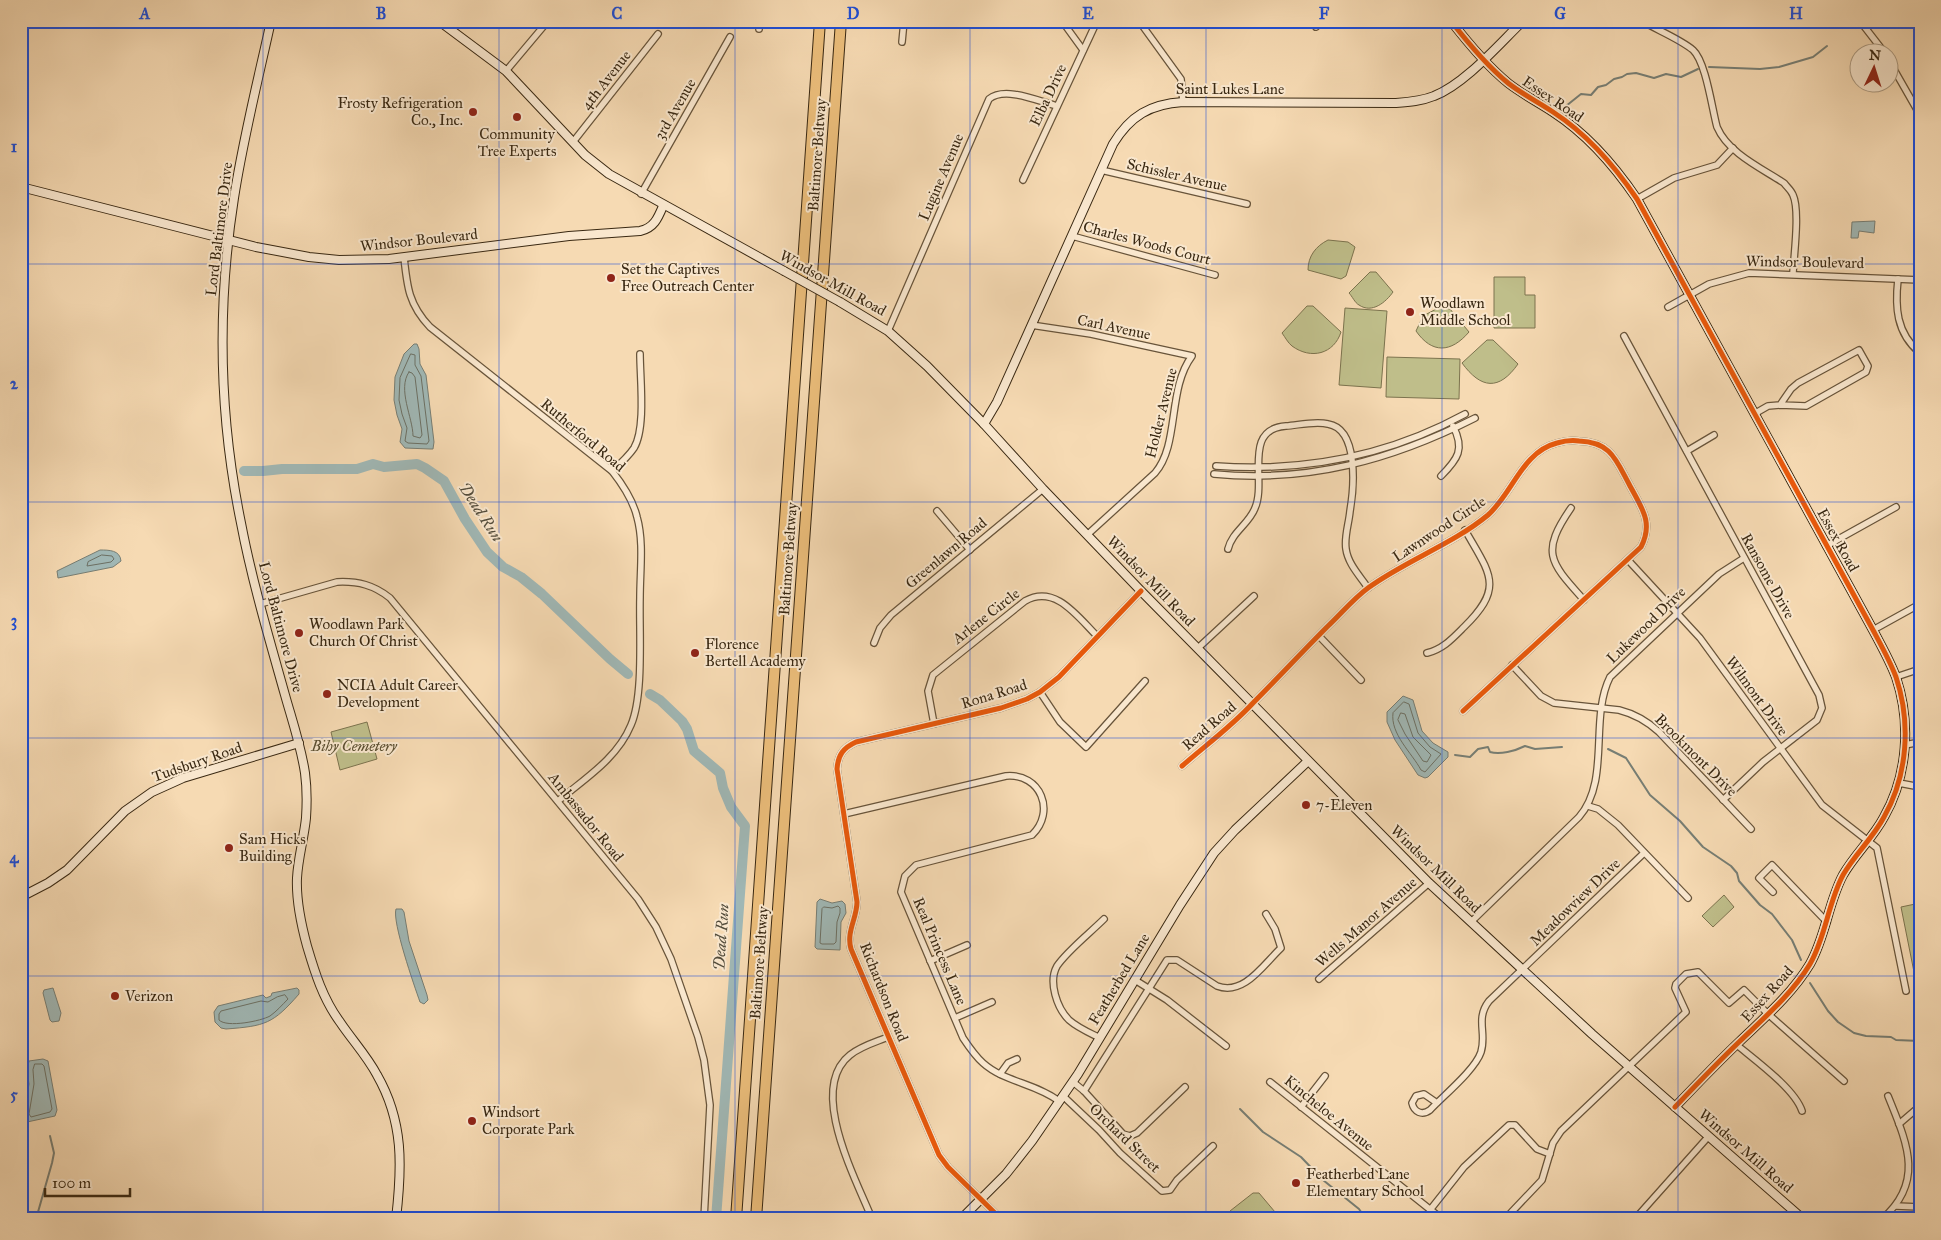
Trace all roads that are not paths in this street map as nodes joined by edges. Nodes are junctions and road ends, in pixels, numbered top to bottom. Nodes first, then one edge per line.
1 (271, 21) edge
2 (440, 21) edge
3 (548, 21) edge
4 (759, 21) edge
5 (820, 21) edge
6 (841, 21) edge
7 (904, 21) edge
8 (968, 21) edge
9 (993, 21) edge
10 (1062, 21) edge
11 (1097, 21) edge
12 (1139, 21) edge
13 (1451, 21) edge
14 (1523, 21) edge
15 (1642, 21) edge
16 (1860, 21) edge
17 (759, 29) dead end
18 (658, 34) dead end
19 (730, 37) dead end
20 (902, 42) dead end
21 (1876, 42) edge
22 (1082, 50) junction
23 (1483, 60) junction
24 (506, 71) junction
25 (1898, 77) edge
26 (1183, 102) junction
27 (1057, 106) junction
28 (1920, 115) edge
29 (573, 142) junction
30 (1733, 148) junction
31 (1101, 170) junction
32 (1023, 180) dead end
33 (21, 187) edge
34 (641, 194) junction
35 (1637, 200) junction
36 (1247, 204) dead end
37 (663, 206) junction
38 (1072, 236) junction
39 (228, 240) junction
40 (404, 258) junction
41 (1793, 273) junction
42 (1215, 274) dead end
43 (1898, 279) junction
44 (1920, 280) edge
45 (1689, 295) junction
46 (1668, 307) dead end
47 (1031, 325) junction
48 (888, 331) junction
49 (1624, 336) dead end
50 (1920, 353) edge
51 (640, 354) dead end
52 (1192, 356) joint
53 (1780, 405) junction
54 (1465, 414) dead end
55 (1754, 414) junction
56 (1475, 418) dead end
57 (1450, 422) junction
58 (984, 424) junction
59 (1454, 429) junction
60 (1714, 435) dead end
61 (1687, 450) junction
62 (1351, 457) junction
63 (1216, 466) dead end
64 (1352, 466) junction
65 (1259, 468) junction
66 (612, 471) junction
67 (1214, 474) dead end
68 (1259, 476) junction
69 (1441, 476) dead end
70 (1043, 489) junction
71 (1896, 507) dead end
72 (1571, 508) dead end
73 (937, 511) dead end
74 (1465, 530) junction
75 (1087, 535) junction
76 (1826, 546) junction
77 (1228, 549) dead end
78 (970, 550) junction
79 (1744, 558) junction
80 (1628, 560) junction
81 (1368, 588) junction
82 (1141, 591) junction
83 (1254, 596) dead end
84 (1584, 600) junction
85 (260, 604) junction
86 (1920, 604) edge
87 (1677, 612) junction
88 (1873, 630) junction
89 (1097, 636) junction
90 (1319, 636) junction
91 (874, 643) dead end
92 (1198, 648) junction
93 (1427, 654) dead end
94 (1512, 665) junction
95 (1920, 669) edge
96 (1896, 677) junction
97 (1361, 680) dead end
98 (1146, 681) dead end
99 (1040, 692) junction
100 (1252, 705) junction
101 (1602, 708) junction
102 (1463, 711) dead end
103 (934, 724) junction
104 (904, 730) joint
105 (1920, 742) edge
106 (299, 744) junction
107 (1905, 745) junction
108 (1780, 749) junction
109 (1308, 761) junction
110 (1182, 766) dead end
111 (1899, 782) junction
112 (1920, 787) edge
113 (1723, 800) junction
114 (558, 801) junction
115 (1588, 806) junction
116 (844, 814) junction
117 (1751, 829) dead end
118 (1868, 841) junction
119 (1644, 853) junction
120 (1429, 883) junction
121 (1773, 892) dead end
122 (21, 897) edge
123 (1688, 898) dead end
124 (1266, 914) dead end
125 (1104, 919) dead end
126 (1471, 922) junction
127 (1827, 922) junction
128 (967, 945) dead end
129 (930, 961) junction
130 (1522, 970) junction
131 (1319, 979) dead end
132 (1135, 980) junction
133 (1150, 988) junction
134 (1906, 991) dead end
135 (992, 1002) dead end
136 (1768, 1014) junction
137 (955, 1018) junction
138 (888, 1037) junction
139 (1100, 1038) junction
140 (1737, 1044) junction
141 (1226, 1046) dead end
142 (1017, 1059) dead end
143 (1630, 1066) junction
144 (1000, 1074) junction
145 (1325, 1076) dead end
146 (1844, 1081) dead end
147 (1072, 1082) junction
148 (1270, 1082) dead end
149 (1185, 1087) dead end
150 (1084, 1091) junction
151 (1888, 1096) dead end
152 (1061, 1099) junction
153 (1437, 1103) dead end
154 (1675, 1106) junction
155 (1920, 1106) edge
156 (1301, 1107) junction
157 (1802, 1111) dead end
158 (1900, 1124) junction
159 (1708, 1137) junction
160 (1213, 1146) dead end
161 (1550, 1154) junction
162 (981, 1199) junction
163 (1896, 1206) junction
164 (1920, 1207) edge
165 (1430, 1210) junction
166 (396, 1219) edge
167 (704, 1219) edge
168 (736, 1219) edge
169 (756, 1219) edge
170 (872, 1219) edge
171 (961, 1219) edge
172 (1001, 1219) edge
173 (1442, 1219) edge
174 (1505, 1219) edge
175 (1635, 1219) edge
176 (1803, 1219) edge
177 (1882, 1219) edge

1 - 39 main road, Lord Baltimore Drive
2 - 24 main road, Windsor Mill Road
3 - 24 street
4 - 17 street
5 - 168 highway, Baltimore Beltway
6 - 169 highway, Baltimore Beltway
7 - 20 street
8 - 9 street
10 - 22 street
11 - 22 street, Elba Drive
12 - 26 street
13 - 23 main road, Essex Road
14 - 23 main road, Saint Lukes Lane
15 - 30 street
16 - 21 street
18 - 29 street, 4th Avenue
19 - 34 street, 3rd Avenue
22 - 27 street, Elba Drive
23 - 26 main road, Saint Lukes Lane
23 - 35 main road, Essex Road
24 - 29 main road, Windsor Mill Road
25 - 28 street
26 - 31 main road, Saint Lukes Lane
27 - 32 street, Elba Drive
27 - 48 street, Lugine Avenue
29 - 34 main road, Windsor Mill Road
30 - 35 street
30 - 41 street
31 - 36 street, Schissler Avenue
31 - 38 main road, Saint Lukes Lane
33 - 39 main road, Windsor Boulevard
34 - 37 main road, Windsor Mill Road
35 - 45 main road, Essex Road
37 - 40 main road, Windsor Boulevard
37 - 48 main road, Windsor Mill Road, bridge
38 - 42 street, Charles Woods Court
38 - 47 main road, Saint Lukes Lane
39 - 40 main road, Windsor Boulevard
39 - 85 main road, Lord Baltimore Drive
40 - 66 street, Rutherford Road
41 - 43 street, Windsor Boulevard
41 - 45 street, Windsor Boulevard
43 - 44 street, Windsor Boulevard
43 - 50 street
45 - 46 street, Windsor Boulevard
45 - 55 main road, Essex Road
47 - 52 street, Carl Avenue
47 - 58 main road, Saint Lukes Lane
48 - 58 main road, Windsor Mill Road
49 - 61 street, Ransome Drive
51 - 66 street
52 - 75 street, Holder Avenue
53 - 53 street
53 - 55 street
54 - 57 street
55 - 76 main road, Essex Road
56 - 59 street
57 - 59 street
57 - 62 street
58 - 70 main road, Windsor Mill Road
59 - 64 street
59 - 69 street
60 - 61 street
61 - 79 street, Ransome Drive
62 - 64 street
62 - 65 street
62 - 65 street
63 - 65 street
64 - 68 street
64 - 81 street
65 - 68 street
66 - 114 street, Rutherford Road
67 - 68 street
68 - 77 street
70 - 75 main road, Windsor Mill Road
70 - 78 street, Greenlawn Road
71 - 76 street
72 - 84 street
73 - 78 street
74 - 80 street, Lawnwood Circle
74 - 81 street, Lawnwood Circle
74 - 93 street
75 - 82 main road, Windsor Mill Road
76 - 88 main road, Essex Road
78 - 91 street, Greenlawn Road
79 - 87 street, Lukewood Drive
79 - 108 street, Ransome Drive
80 - 84 street, Lawnwood Circle
80 - 87 street, Wilmont Drive
81 - 90 street, Lawnwood Circle
82 - 89 street, Rona Road
82 - 92 main road, Windsor Mill Road
83 - 92 street
84 - 94 street, Lawnwood Circle
85 - 106 main road, Lord Baltimore Drive
85 - 114 street, Ambassador Road
86 - 88 street
87 - 101 street, Lukewood Drive
87 - 108 street, Wilmont Drive
88 - 96 main road, Essex Road
89 - 99 street, Rona Road
89 - 103 street, Arlene Circle
90 - 97 street
90 - 100 street, Lawnwood Circle
92 - 100 main road, Windsor Mill Road
94 - 101 street, Brookmont Drive
94 - 102 street, Lawnwood Circle
95 - 96 street
96 - 107 main road, Essex Road
98 - 99 street
99 - 103 street, Rona Road
100 - 109 main road, Windsor Mill Road
100 - 110 street, Read Road
101 - 113 street, Brookmont Drive
101 - 115 street, Lukewood Drive
103 - 104 street, Rona Road
104 - 116 street, Richardson Road
105 - 107 street
106 - 122 main road, Tudsbury Road
106 - 166 main road, Lord Baltimore Drive
107 - 111 main road, Essex Road
108 - 113 street, Ransome Drive
108 - 118 street, Wilmont Drive
109 - 120 main road, Windsor Mill Road
109 - 132 main road, Featherbed Lane
111 - 112 street
111 - 118 main road, Essex Road
113 - 117 street, Brookmont Drive
114 - 167 street, Ambassador Road
115 - 119 street
115 - 126 street, Lukewood Drive
116 - 129 street, Real Princess Lane
116 - 138 street, Richardson Road
118 - 127 main road, Essex Road
118 - 134 street, Wilmont Drive
119 - 123 street
119 - 130 street, Meadowview Drive
120 - 126 main road, Windsor Mill Road
120 - 131 street, Wells Manor Avenue
121 - 127 street
124 - 133 street
125 - 139 street
126 - 130 main road, Windsor Mill Road
127 - 136 main road, Essex Road
128 - 129 street
129 - 137 street, Real Princess Lane
130 - 143 main road, Windsor Mill Road
130 - 153 street, Meadowview Drive
132 - 133 street
132 - 139 main road, Featherbed Lane
133 - 141 street
133 - 150 street
135 - 137 street
136 - 140 main road, Essex Road
136 - 143 street
136 - 146 street
137 - 144 street, Real Princess Lane
138 - 162 street, Richardson Road
138 - 170 street
139 - 147 main road, Featherbed Lane
140 - 154 main road, Essex Road
140 - 157 street
142 - 144 street
143 - 154 main road, Windsor Mill Road
143 - 161 street
144 - 152 street, Real Princess Lane
145 - 156 street
147 - 150 street
147 - 152 main road, Featherbed Lane
148 - 156 street, Kincheloe Avenue
149 - 150 street
151 - 158 street
152 - 160 street, Orchard Street
152 - 162 main road, Featherbed Lane
154 - 159 main road, Windsor Mill Road
155 - 158 street
156 - 165 street, Kincheloe Avenue
158 - 163 street
159 - 175 street
159 - 176 main road, Windsor Mill Road
161 - 165 street
161 - 174 street
162 - 171 main road, Featherbed Lane
162 - 172 street, Richardson Road
163 - 164 street
163 - 177 street
165 - 173 street, Kincheloe Avenue

